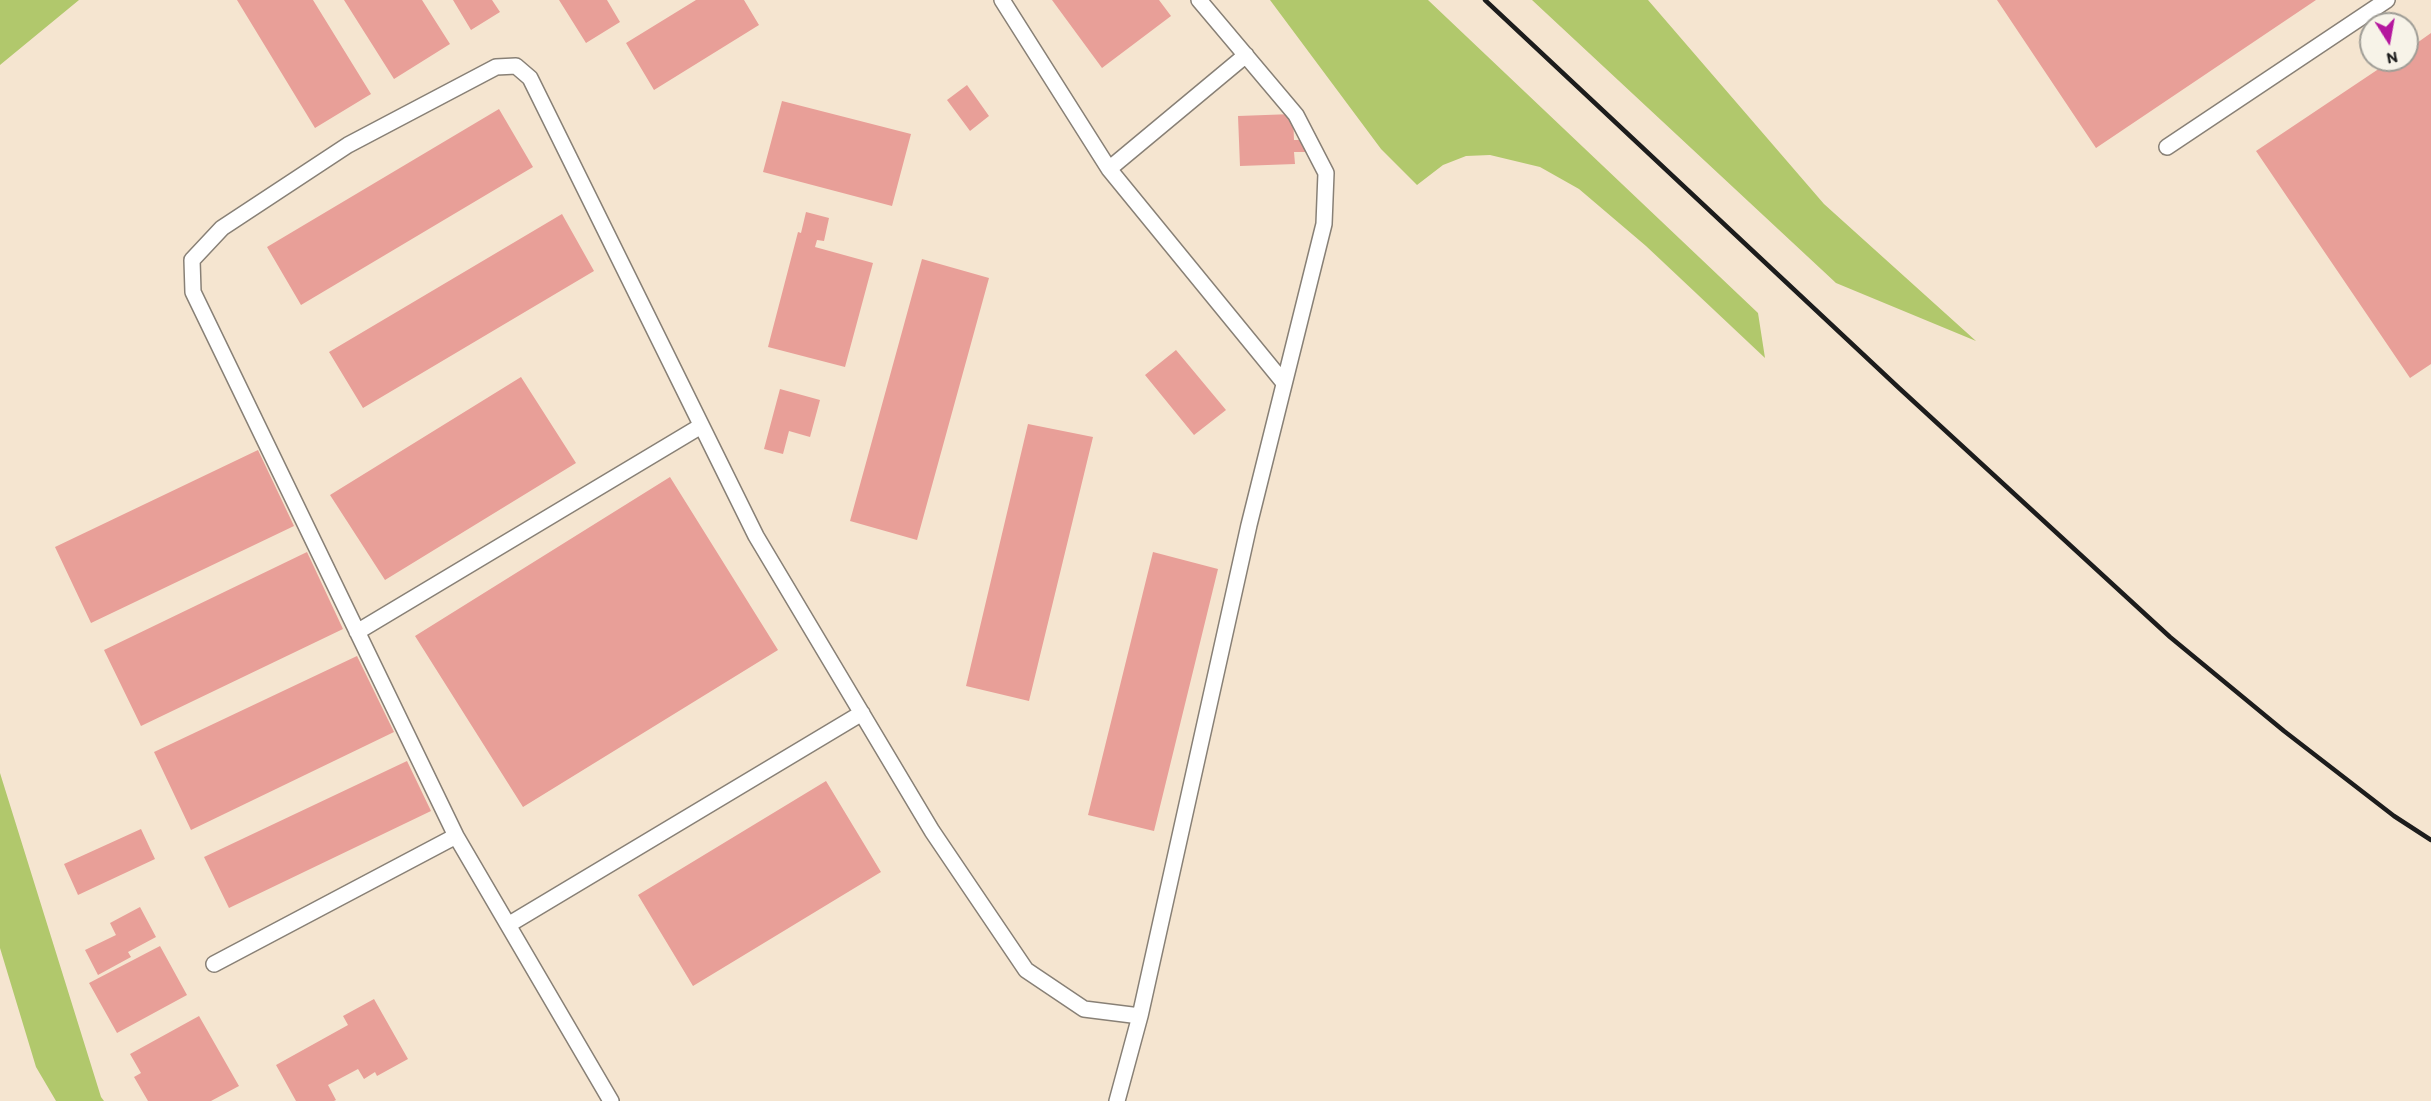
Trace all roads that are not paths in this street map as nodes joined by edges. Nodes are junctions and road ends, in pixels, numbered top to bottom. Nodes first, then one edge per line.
1 (1002, 0) edge
2 (1199, 0) edge
3 (2387, 0) edge
4 (1246, 55) junction
5 (2167, 147) dead end
6 (1109, 169) junction
7 (1284, 383) junction
8 (701, 426) junction
9 (357, 632) junction
10 (862, 713) junction
11 (456, 836) junction
12 (508, 925) junction
13 (214, 964) dead end
14 (1140, 1016) junction
15 (611, 1101) edge
16 (1117, 1101) edge

1 - 6 lane
2 - 4 lane
3 - 5 lane
4 - 6 lane
4 - 7 lane
6 - 7 lane
7 - 14 lane
8 - 9 lane
8 - 9 lane
8 - 10 lane
9 - 11 lane
10 - 12 lane
10 - 14 lane
11 - 12 lane
11 - 13 lane
12 - 15 lane
14 - 16 lane

